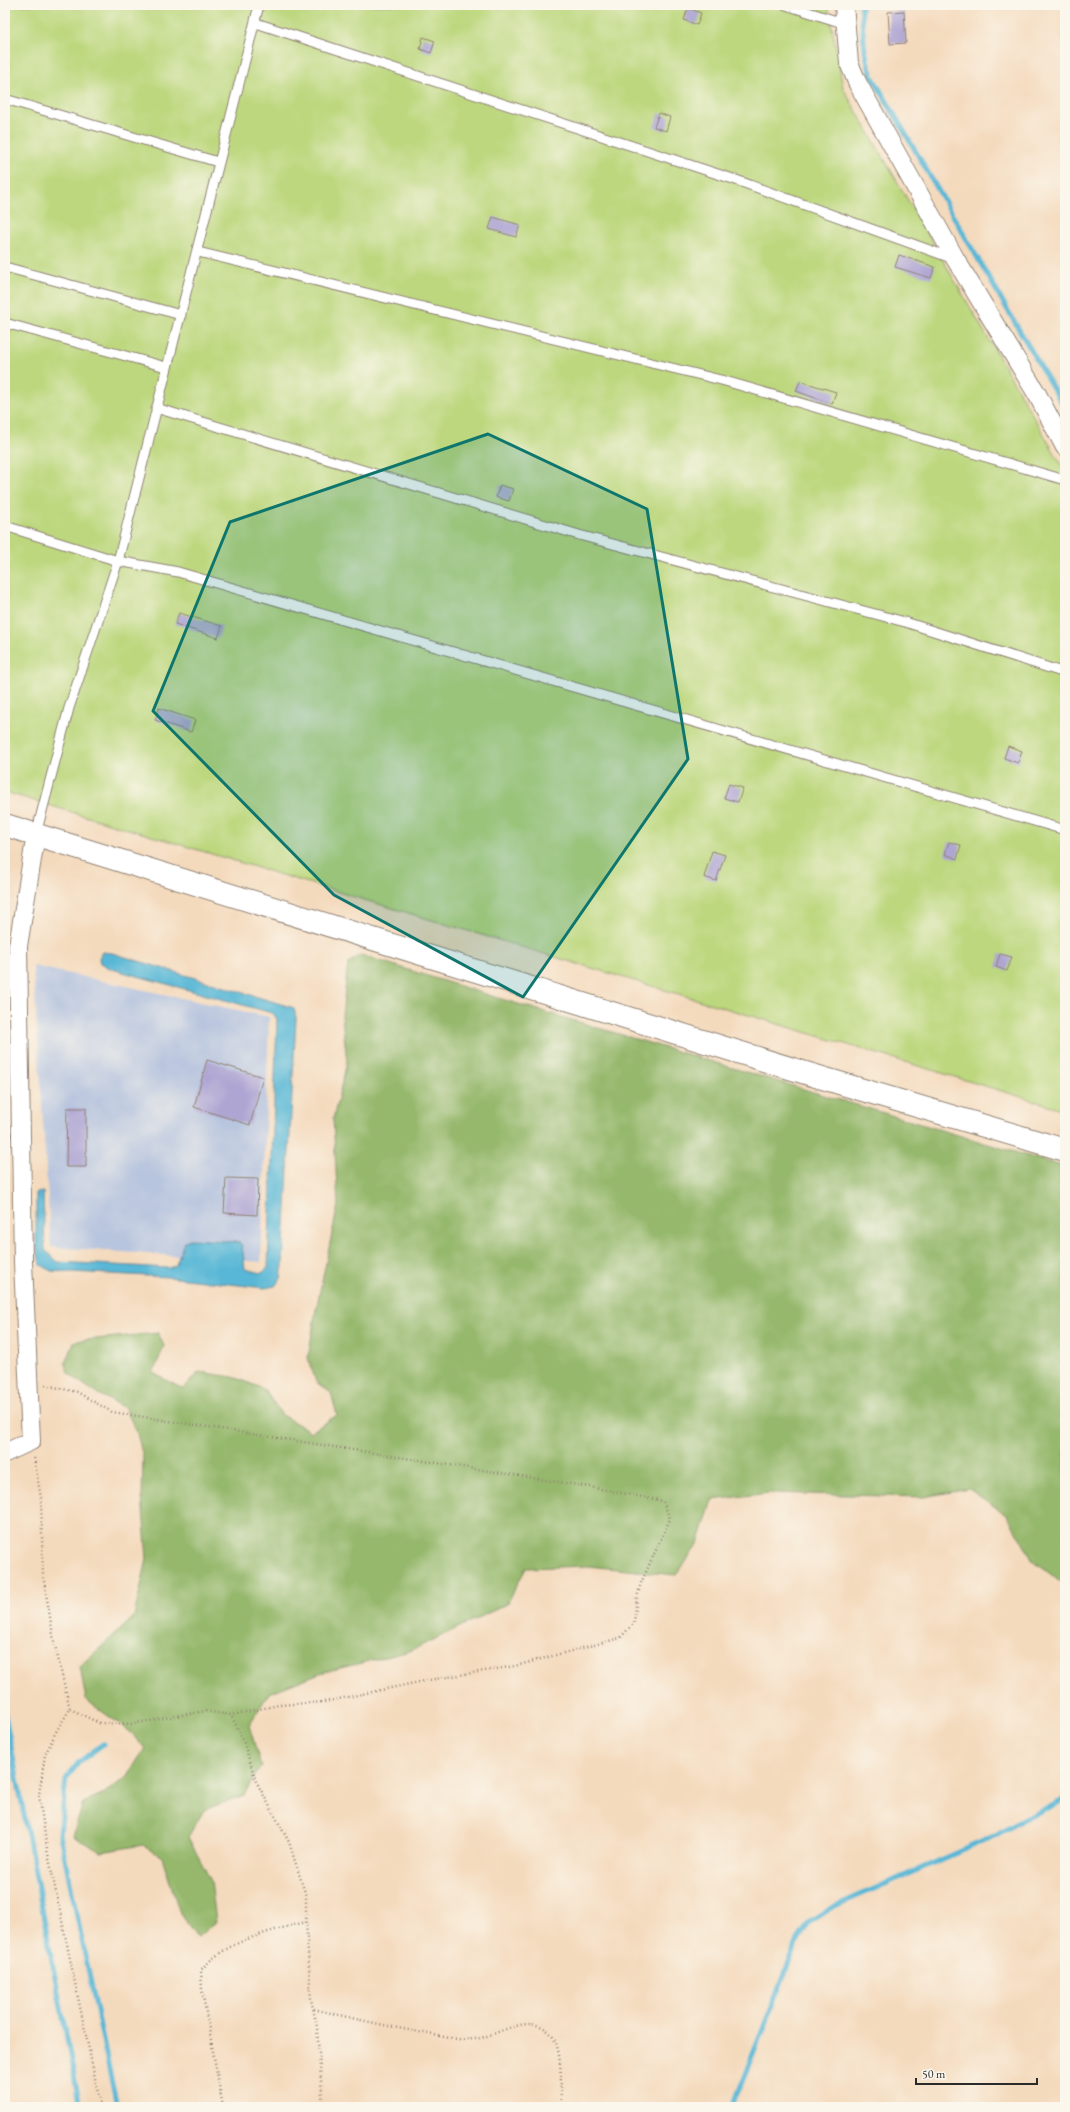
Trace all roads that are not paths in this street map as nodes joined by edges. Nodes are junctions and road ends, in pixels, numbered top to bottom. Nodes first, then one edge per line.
1 (786, 5) edge
2 (844, 5) edge
3 (257, 6) edge
4 (256, 23) junction
5 (846, 24) junction
6 (5, 99) edge
7 (218, 162) junction
8 (198, 252) junction
9 (956, 260) junction
10 (5, 266) edge
11 (181, 315) junction
12 (5, 323) edge
13 (166, 368) junction
14 (156, 408) junction
15 (1065, 447) edge
16 (1065, 480) edge
17 (5, 526) edge
18 (118, 562) junction
19 (1065, 673) edge
20 (5, 825) edge
21 (1065, 830) edge
22 (36, 834) junction
23 (1065, 1150) edge
24 (5, 1453) edge

1 - 5 lane
2 - 5 street
3 - 4 lane
4 - 7 lane
4 - 9 lane
5 - 9 street
6 - 7 lane
7 - 8 lane
8 - 11 lane
8 - 16 lane
9 - 15 street
10 - 11 lane
11 - 13 lane
12 - 13 lane
13 - 14 lane
14 - 18 lane
14 - 19 lane
17 - 18 lane
18 - 21 lane
18 - 22 lane
20 - 22 highway
22 - 23 highway
22 - 24 street

